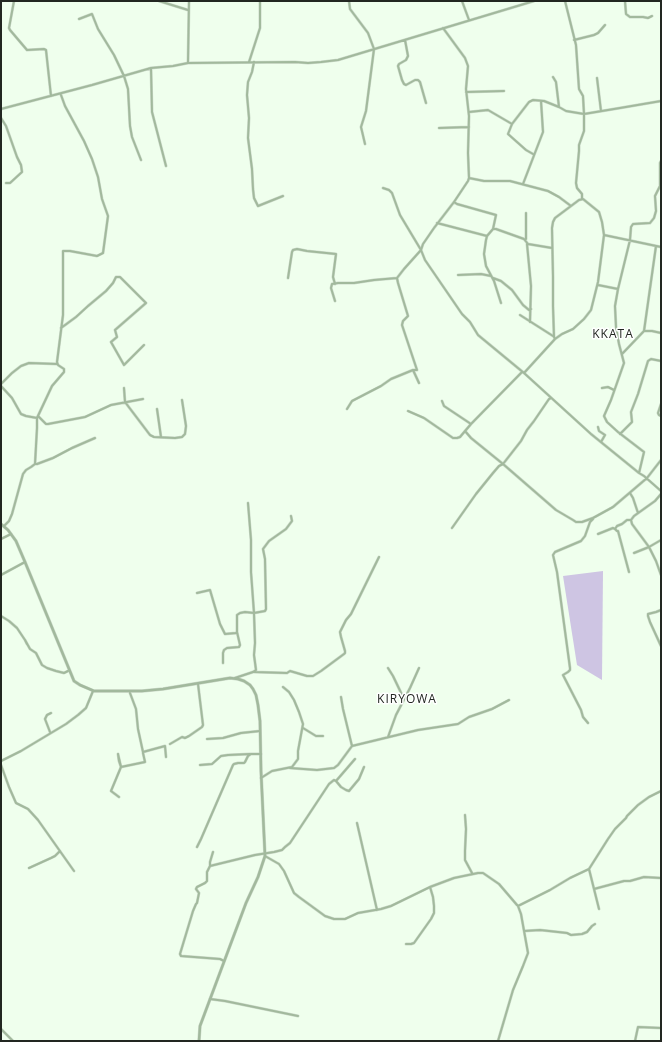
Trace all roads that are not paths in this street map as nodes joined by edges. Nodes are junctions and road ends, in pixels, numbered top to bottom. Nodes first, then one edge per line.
1 (14, 1) edge
2 (159, 1) edge
3 (189, 1) edge
4 (260, 1) edge
5 (348, 1) edge
6 (462, 1) edge
7 (534, 1) edge
8 (565, 1) edge
9 (625, 1) edge
10 (525, 2) edge
11 (188, 10) junction
12 (652, 16) dead end
13 (80, 19) dead end
14 (469, 20) junction
15 (605, 25) dead end
16 (443, 28) junction
17 (405, 39) junction
18 (574, 40) junction
19 (374, 48) junction
20 (250, 62) junction
21 (254, 62) junction
22 (188, 63) junction
23 (150, 68) junction
24 (124, 76) junction
25 (553, 77) dead end
26 (597, 78) dead end
27 (504, 91) dead end
28 (466, 92) junction
29 (61, 95) dead end
30 (52, 96) junction
31 (661, 100) edge
32 (541, 101) junction
33 (426, 103) dead end
34 (559, 107) junction
35 (1, 108) edge
36 (601, 111) junction
37 (469, 112) junction
38 (584, 114) junction
39 (1, 118) edge
40 (512, 124) junction
41 (469, 127) junction
42 (439, 128) dead end
43 (365, 144) dead end
44 (534, 155) junction
45 (141, 160) dead end
46 (661, 160) edge
47 (166, 166) dead end
48 (469, 178) junction
49 (6, 183) dead end
50 (523, 184) junction
51 (383, 188) dead end
52 (283, 196) dead end
53 (582, 199) junction
54 (454, 202) junction
55 (571, 206) junction
56 (526, 213) dead end
57 (437, 223) junction
58 (493, 229) junction
59 (604, 235) junction
60 (487, 236) junction
61 (526, 240) junction
62 (630, 240) junction
63 (528, 244) junction
64 (656, 246) junction
65 (661, 247) edge
66 (552, 248) junction
67 (421, 250) junction
68 (458, 275) dead end
69 (492, 277) junction
70 (288, 278) dead end
71 (398, 278) junction
72 (335, 284) junction
73 (598, 285) junction
74 (618, 289) junction
75 (335, 301) dead end
76 (501, 303) dead end
77 (531, 310) junction
78 (520, 315) dead end
79 (530, 322) junction
80 (61, 328) junction
81 (644, 331) junction
82 (661, 333) edge
83 (555, 338) junction
84 (144, 345) dead end
85 (622, 354) junction
86 (661, 361) edge
87 (57, 364) junction
88 (413, 370) junction
89 (523, 372) junction
90 (419, 383) dead end
91 (1, 385) edge
92 (124, 388) dead end
93 (602, 388) dead end
94 (614, 390) junction
95 (551, 398) junction
96 (143, 399) dead end
97 (182, 400) dead end
98 (442, 401) dead end
99 (125, 402) junction
100 (661, 404) edge
101 (157, 409) dead end
102 (347, 409) dead end
103 (408, 412) dead end
104 (661, 416) edge
105 (37, 417) junction
106 (471, 424) junction
107 (598, 427) dead end
108 (465, 431) junction
109 (620, 434) junction
110 (161, 437) junction
111 (94, 438) dead end
112 (601, 442) junction
113 (661, 460) edge
114 (34, 464) junction
115 (503, 464) junction
116 (640, 473) junction
117 (647, 478) junction
118 (661, 490) edge
119 (630, 493) junction
120 (661, 494) edge
121 (248, 503) dead end
122 (638, 513) junction
123 (291, 516) dead end
124 (593, 518) junction
125 (632, 520) junction
126 (2, 525) edge
127 (452, 528) dead end
128 (615, 529) junction
129 (11, 534) junction
130 (598, 534) dead end
131 (1, 539) edge
132 (661, 540) edge
133 (649, 547) junction
134 (634, 553) dead end
135 (379, 556) dead end
136 (25, 562) junction
137 (629, 572) dead end
138 (1, 575) edge
139 (661, 575) edge
140 (197, 593) dead end
141 (661, 610) edge
142 (254, 613) junction
143 (1, 616) edge
144 (237, 632) junction
145 (661, 646) edge
146 (223, 663) dead end
147 (388, 668) dead end
148 (419, 668) dead end
149 (68, 671) dead end
150 (254, 672) junction
151 (234, 679) junction
152 (198, 684) junction
153 (283, 687) dead end
154 (94, 691) junction
155 (130, 693) dead end
156 (341, 697) dead end
157 (404, 699) junction
158 (509, 700) dead end
159 (51, 713) dead end
160 (588, 723) dead end
161 (302, 727) junction
162 (260, 731) junction
163 (50, 732) dead end
164 (323, 736) dead end
165 (388, 737) junction
166 (207, 739) dead end
167 (170, 744) dead end
168 (352, 746) junction
169 (143, 753) dead end
170 (251, 754) junction
171 (261, 754) junction
172 (166, 757) dead end
173 (355, 759) dead end
174 (1, 761) edge
175 (1, 765) edge
176 (200, 765) dead end
177 (121, 767) junction
178 (364, 767) dead end
179 (290, 768) junction
180 (261, 778) junction
181 (336, 781) junction
182 (661, 791) edge
183 (119, 797) dead end
184 (465, 815) dead end
185 (357, 823) dead end
186 (197, 847) dead end
187 (60, 851) junction
188 (213, 852) dead end
189 (265, 854) junction
190 (210, 866) junction
191 (29, 868) dead end
192 (589, 869) junction
193 (74, 871) dead end
194 (472, 874) junction
195 (661, 878) edge
196 (430, 888) junction
197 (594, 889) junction
198 (518, 906) junction
199 (599, 909) dead end
200 (377, 910) junction
201 (595, 924) dead end
202 (524, 931) junction
203 (406, 944) dead end
204 (224, 961) junction
205 (210, 1000) junction
206 (298, 1016) dead end
207 (661, 1028) edge
208 (1, 1029) edge
209 (13, 1041) edge
210 (199, 1041) edge
211 (498, 1041) edge
212 (635, 1041) edge

1 - 30 street
2 - 11 street
3 - 11 street
4 - 20 street
5 - 19 street
6 - 14 street
7 - 10 street
8 - 18 street
9 - 12 street
10 - 14 street
11 - 22 street
13 - 24 street
14 - 16 street
15 - 18 street
16 - 17 street
16 - 28 street
17 - 19 street
17 - 33 street
18 - 38 street
19 - 21 street
19 - 43 street
20 - 21 street
20 - 22 street
21 - 52 street
22 - 23 street
23 - 24 street
23 - 47 street
24 - 30 street
24 - 45 street
25 - 34 street
26 - 36 street
27 - 28 street
28 - 37 street
29 - 80 street
30 - 35 street
31 - 36 street
32 - 34 street
32 - 40 street
32 - 44 street
34 - 38 street
36 - 38 street
37 - 40 street
37 - 41 street
38 - 53 street
39 - 49 street
40 - 44 street
41 - 42 street
41 - 48 street
44 - 50 street
46 - 62 street
48 - 50 street
48 - 54 street
50 - 55 street
51 - 67 street
53 - 55 street
53 - 59 street
54 - 57 street
54 - 58 street
55 - 66 street
56 - 61 street
57 - 60 street
57 - 67 street
58 - 60 street
58 - 61 street
59 - 62 street
59 - 73 street
60 - 69 street
61 - 63 street
62 - 64 street
62 - 74 street
63 - 66 street
63 - 77 street
64 - 65 street
64 - 81 street
66 - 83 street
67 - 71 street
67 - 89 street
68 - 69 street
69 - 76 street
69 - 77 street
70 - 72 street
71 - 72 street
71 - 88 street
72 - 75 street
73 - 74 street
73 - 83 street
74 - 85 street
77 - 79 street
78 - 79 street
79 - 83 street
80 - 84 street
80 - 87 street
81 - 82 street
81 - 85 street
83 - 89 street
85 - 94 street
86 - 109 street
87 - 91 street
87 - 105 street
88 - 90 street
88 - 102 street
89 - 95 street
89 - 106 street
91 - 105 street
92 - 99 street
93 - 94 street
94 - 109 street
95 - 112 street
95 - 115 street
96 - 99 street
97 - 110 street
98 - 106 street
99 - 105 street
99 - 110 street
100 - 104 street
101 - 110 street
103 - 108 street
105 - 114 street
106 - 108 street
107 - 112 street
108 - 115 street
109 - 116 street
111 - 114 street
112 - 116 street
113 - 117 street
114 - 126 street
115 - 124 street
115 - 127 street
116 - 117 street
117 - 118 street
117 - 119 street
119 - 122 street
119 - 124 street
120 - 122 street
121 - 142 street
122 - 125 street
123 - 142 street
124 - 160 street
125 - 128 street
125 - 133 street
126 - 129 street
128 - 130 street
128 - 137 street
129 - 131 street
129 - 136 street
132 - 133 street
133 - 134 street
133 - 139 street
135 - 150 street
136 - 138 street
136 - 154 street
140 - 144 street
141 - 145 street
142 - 144 street
142 - 150 street
143 - 149 street
144 - 146 street
147 - 157 street
148 - 157 street
150 - 151 street
151 - 152 street
151 - 162 street
152 - 154 street
152 - 167 street
153 - 161 street
154 - 174 street
155 - 172 street
156 - 168 street
157 - 165 street
158 - 165 street
159 - 163 street
161 - 164 street
161 - 179 street
162 - 166 street
162 - 171 street
165 - 168 street
168 - 179 street
169 - 177 street
170 - 171 street
170 - 176 street
170 - 186 street
171 - 180 street
173 - 181 street
175 - 187 street
177 - 177 street
177 - 183 street
178 - 181 street
179 - 180 street
180 - 189 street
181 - 189 street
182 - 192 street
184 - 194 street
185 - 200 street
187 - 191 street
187 - 193 street
188 - 190 street
189 - 190 street
189 - 200 street
189 - 204 street
190 - 204 street
192 - 197 street
192 - 198 street
194 - 196 street
194 - 198 street
195 - 197 street
196 - 200 street
196 - 203 street
197 - 199 street
198 - 202 street
201 - 202 street
202 - 211 street
204 - 205 street
205 - 206 street
205 - 210 street
207 - 212 street
208 - 209 street

